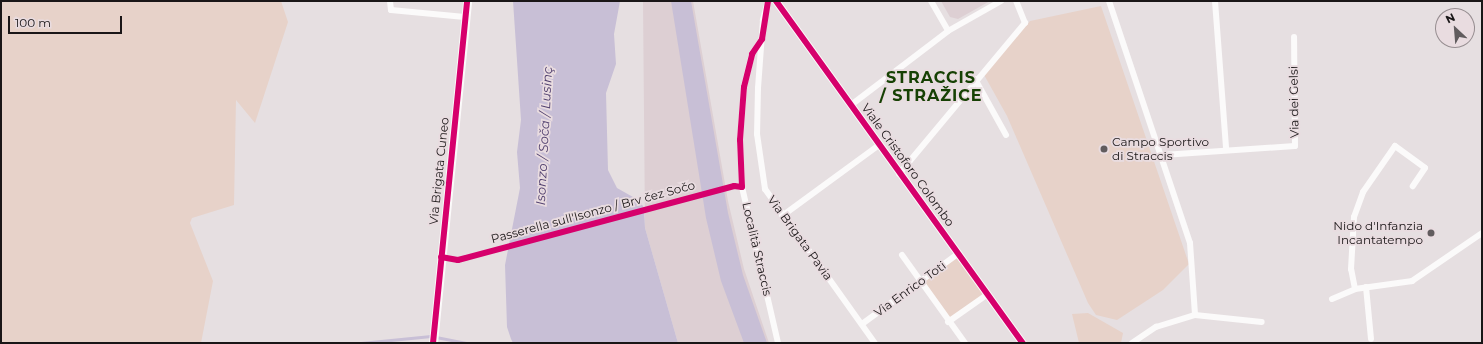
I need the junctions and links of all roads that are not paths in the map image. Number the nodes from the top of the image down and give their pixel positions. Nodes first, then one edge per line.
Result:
1 (390, 1) edge
2 (467, 1) edge
3 (768, 1) edge
4 (776, 1) edge
5 (931, 1) edge
6 (1001, 1) edge
7 (1016, 1) edge
8 (1109, 1) edge
9 (1215, 1) edge
10 (465, 17) junction
11 (948, 31) junction
12 (1294, 37) dead end
13 (762, 39) junction
14 (975, 79) junction
15 (851, 105) junction
16 (1006, 135) dead end
17 (879, 145) junction
18 (1226, 149) junction
19 (1163, 155) junction
20 (899, 174) junction
21 (1413, 186) dead end
22 (782, 216) junction
23 (1482, 233) edge
24 (959, 253) junction
25 (902, 254) dead end
26 (920, 281) junction
27 (1366, 288) junction
28 (1355, 289) junction
29 (988, 294) junction
30 (1332, 299) dead end
31 (1195, 315) junction
32 (948, 322) junction
33 (1262, 322) dead end
34 (862, 324) junction
35 (1371, 339) dead end
36 (433, 342) edge
37 (778, 343) edge
38 (876, 343) edge
39 (965, 343) edge
40 (1023, 343) edge
41 (1132, 343) edge

1 - 10 street
2 - 10 main road, Via Brigata Cuneo
3 - 13 street, Via Brigata Pavia
4 - 15 street, Viale Cristoforo Colombo
5 - 11 street
6 - 11 street
7 - 14 street
8 - 19 street
9 - 18 street
10 - 36 main road, Via Brigata Cuneo
11 - 15 street
12 - 18 street, Via dei Gelsi
13 - 22 street, Via Brigata Pavia
13 - 37 street, Località Straccis
14 - 16 street
14 - 20 street
15 - 17 street, Viale Cristoforo Colombo
17 - 20 street, Viale Cristoforo Colombo
17 - 22 street
18 - 19 street, Via dei Gelsi
19 - 31 street
20 - 24 street, Viale Cristoforo Colombo
21 - 28 street
22 - 34 street, Via Brigata Pavia
23 - 27 street
24 - 26 street, Via Enrico Toti
24 - 29 street, Viale Cristoforo Colombo
25 - 26 street
26 - 32 street
26 - 34 street, Via Enrico Toti
27 - 28 street
27 - 35 street
28 - 30 street
29 - 32 street
29 - 40 street, Viale Cristoforo Colombo
31 - 33 street
31 - 41 street
32 - 39 street
34 - 38 street, Via Brigata Pavia

